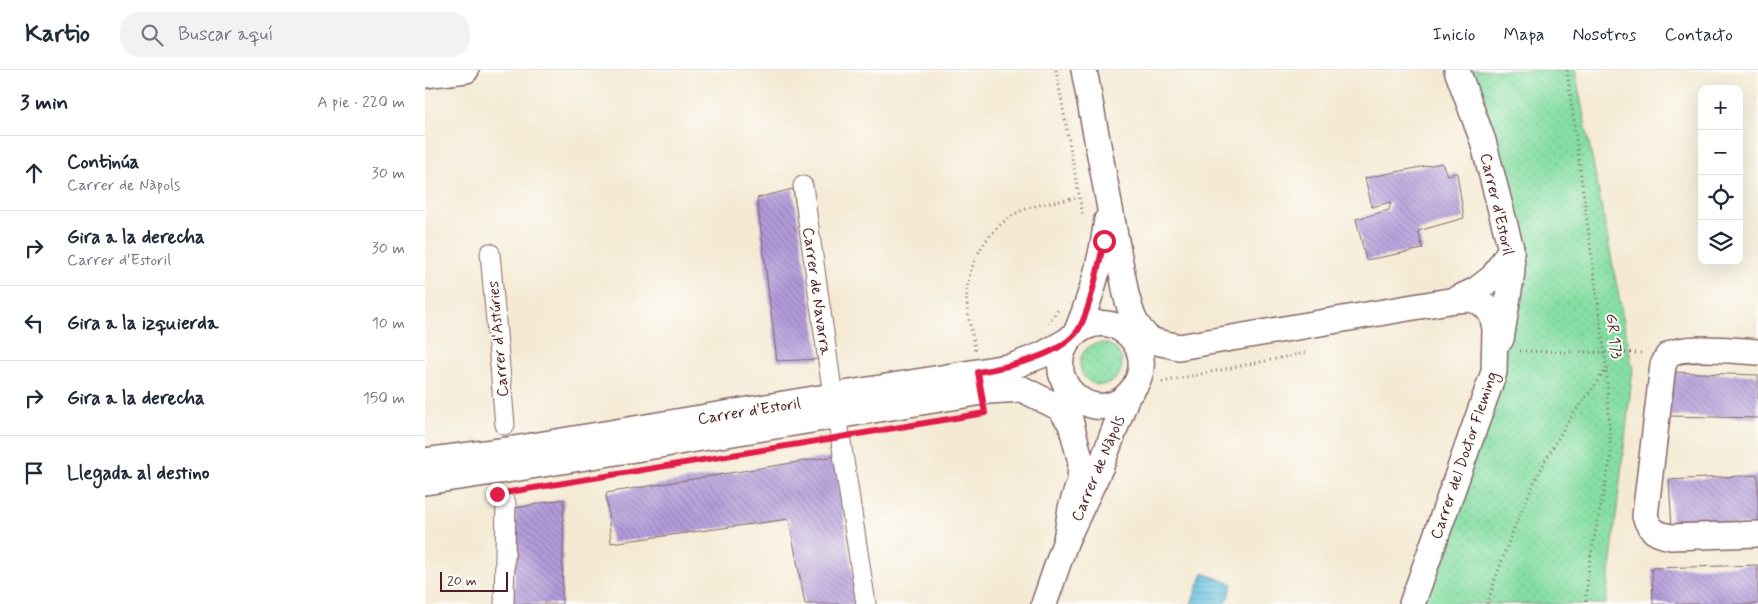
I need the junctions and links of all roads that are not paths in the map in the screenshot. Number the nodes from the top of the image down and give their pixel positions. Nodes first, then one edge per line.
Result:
1 (466, 70) edge
2 (1084, 70) edge
3 (1457, 70) edge
4 (425, 75) edge
5 (803, 186) dead end
6 (1109, 200) junction
7 (1511, 249) junction
8 (490, 253) dead end
9 (1455, 300) junction
10 (1119, 328) junction
11 (1072, 336) junction
12 (1149, 340) junction
13 (1758, 352) edge
14 (1496, 361) junction
15 (1127, 396) junction
16 (1069, 403) junction
17 (835, 406) junction
18 (505, 425) dead end
19 (425, 461) edge
20 (425, 482) edge
21 (507, 503) dead end
22 (1758, 534) edge
23 (1066, 540) junction
24 (505, 604) edge
25 (865, 604) edge
26 (1044, 604) edge
27 (1411, 604) edge

1 - 4 street
2 - 6 street
3 - 7 street, Carrer d'Estoril
5 - 17 street, Carrer de Navarra
6 - 11 street
6 - 12 street
7 - 9 street, Carrer del Doctor Fleming
7 - 14 street, Carrer d'Estoril
8 - 18 street, Carrer d'Astúries
9 - 12 street, Carrer del Doctor Fleming
9 - 14 street, Carrer del Doctor Fleming
10 - 11 street
10 - 12 street, Carrer del Doctor Fleming
10 - 15 street
11 - 16 street
11 - 17 street, Carrer d'Estoril
13 - 22 street
14 - 27 street, Carrer del Doctor Fleming
15 - 16 street
15 - 23 street, Carrer de Nàpols
16 - 17 street, Carrer d'Estoril
16 - 23 street, Carrer de Nàpols
17 - 19 street, Carrer d'Estoril
17 - 20 street, Carrer d'Estoril
17 - 25 street, Carrer de Navarra
21 - 24 street
23 - 26 street, Carrer de Nàpols

